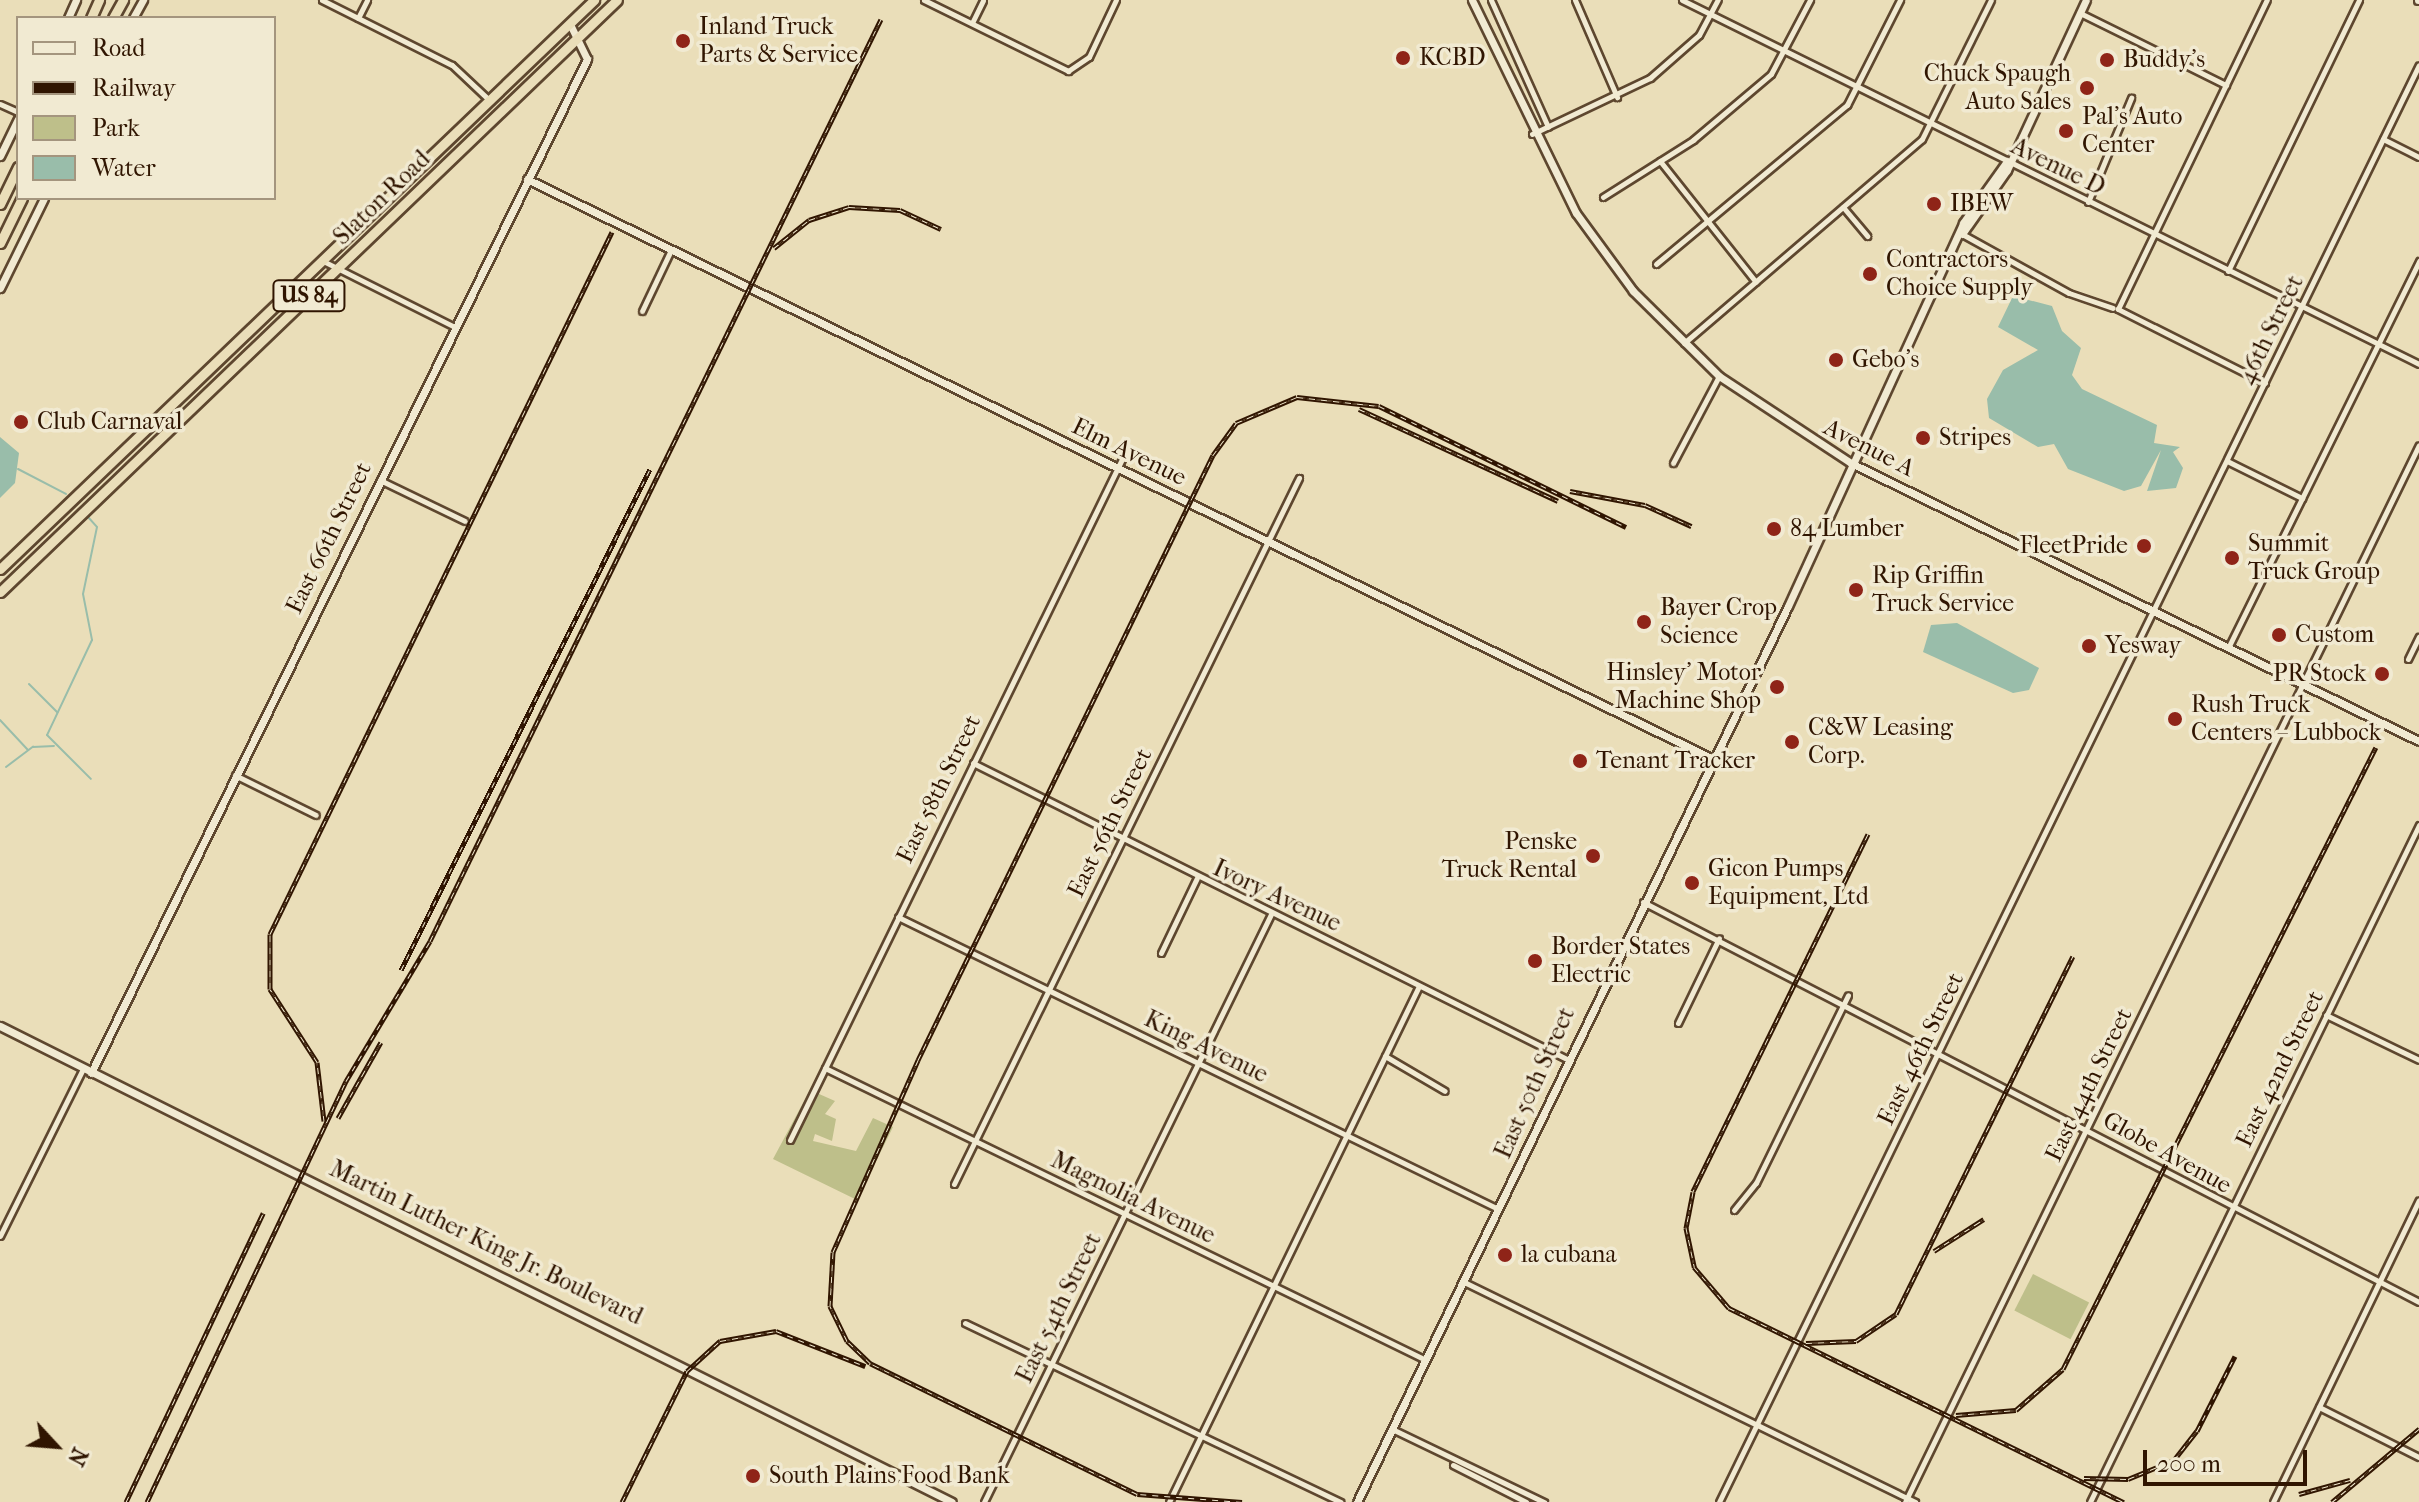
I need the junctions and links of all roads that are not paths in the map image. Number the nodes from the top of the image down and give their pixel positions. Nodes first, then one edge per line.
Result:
1 (322, 0) edge
2 (367, 0) edge
3 (594, 0) edge
4 (617, 0) edge
5 (924, 0) edge
6 (983, 0) edge
7 (1116, 0) edge
8 (1472, 0) edge
9 (1491, 0) edge
10 (1575, 0) edge
11 (1682, 0) edge
12 (1718, 0) edge
13 (1810, 0) edge
14 (1900, 0) edge
15 (1991, 0) edge
16 (2086, 0) edge
17 (2267, 0) edge
18 (2359, 0) edge
19 (2080, 13) junction
20 (1710, 17) junction
21 (358, 18) junction
22 (972, 23) junction
23 (570, 24) junction
24 (580, 36) junction
25 (1784, 53) junction
26 (2419, 65) edge
27 (2226, 85) junction
28 (1857, 89) junction
29 (1617, 97) junction
30 (487, 98) junction
31 (2131, 98) dead end
32 (16, 123) edge
33 (1930, 124) junction
34 (1548, 127) junction
35 (1532, 134) junction
36 (445, 138) junction
37 (2383, 139) junction
38 (458, 153) junction
39 (0, 156) edge
40 (2419, 157) edge
41 (1660, 161) junction
42 (2007, 161) junction
43 (16, 171) edge
44 (527, 179) junction
45 (1603, 197) dead end
46 (21, 200) edge
47 (43, 200) edge
48 (2088, 202) junction
49 (0, 204) edge
50 (1843, 207) junction
51 (1707, 225) junction
52 (2154, 233) junction
53 (1962, 234) junction
54 (1867, 236) dead end
55 (0, 243) edge
56 (671, 250) junction
57 (319, 259) junction
58 (2419, 261) edge
59 (1656, 264) dead end
60 (337, 269) junction
61 (2228, 271) junction
62 (1756, 282) junction
63 (0, 288) edge
64 (2303, 306) junction
65 (2115, 308) junction
66 (642, 311) dead end
67 (455, 327) junction
68 (2378, 343) junction
69 (1683, 344) junction
70 (2419, 364) edge
71 (1719, 376) junction
72 (2265, 383) junction
73 (2419, 445) edge
74 (1124, 455) dead end
75 (2227, 461) junction
76 (1673, 463) dead end
77 (1851, 463) junction
78 (1116, 468) junction
79 (1299, 478) dead end
80 (380, 480) junction
81 (2302, 498) junction
82 (465, 521) dead end
83 (1267, 542) junction
84 (0, 569) edge
85 (0, 592) edge
86 (2153, 611) junction
87 (2419, 636) edge
88 (2228, 648) junction
89 (2408, 659) dead end
90 (2303, 684) junction
91 (2419, 741) edge
92 (1713, 759) junction
93 (973, 763) junction
94 (235, 775) junction
95 (316, 815) dead end
96 (2419, 825) edge
97 (1123, 839) junction
98 (1197, 878) junction
99 (1643, 902) junction
100 (1271, 914) junction
101 (898, 917) junction
102 (1719, 938) junction
103 (1161, 953) dead end
104 (1419, 986) junction
105 (1049, 990) junction
106 (1848, 995) dead end
107 (1841, 1009) junction
108 (2326, 1015) junction
109 (1678, 1023) dead end
110 (0, 1026) edge
111 (1938, 1055) junction
112 (1385, 1056) junction
113 (1567, 1059) junction
114 (2419, 1060) edge
115 (1198, 1063) junction
116 (825, 1068) junction
117 (87, 1071) junction
118 (1445, 1091) dead end
119 (2087, 1129) junction
120 (1346, 1136) junction
121 (790, 1140) dead end
122 (975, 1140) junction
123 (954, 1184) dead end
124 (2419, 1200) edge
125 (1499, 1210) junction
126 (1734, 1210) dead end
127 (2232, 1210) junction
128 (1125, 1213) junction
129 (0, 1236) edge
130 (1464, 1282) junction
131 (2379, 1282) junction
132 (1273, 1285) junction
133 (2419, 1302) edge
134 (965, 1323) dead end
135 (1426, 1360) junction
136 (1053, 1362) junction
137 (2319, 1407) junction
138 (1757, 1425) junction
139 (1392, 1429) junction
140 (1202, 1435) junction
141 (2419, 1457) edge
142 (1453, 1465) dead end
143 (1906, 1500) edge
144 (952, 1502) edge
145 (984, 1502) edge
146 (1169, 1502) edge
147 (1341, 1502) edge
148 (1357, 1502) edge
149 (1526, 1502) edge
150 (1544, 1502) edge
151 (1719, 1502) edge
152 (1915, 1502) edge
153 (2090, 1502) edge
154 (2273, 1502) edge

1 - 21 street
2 - 21 street
3 - 23 highway, Slaton Road / US 84
4 - 24 highway, Slaton Road / US 84
5 - 22 street
6 - 22 street
7 - 22 street
8 - 35 main road, Avenue A
9 - 34 street
10 - 29 street
11 - 20 street, Avenue D
12 - 20 street
13 - 25 street
14 - 28 street
15 - 33 street
16 - 19 main road, East 50th Street
17 - 27 street
18 - 61 street
19 - 27 street
19 - 42 main road, East 50th Street
20 - 25 street, Avenue D
20 - 29 street
21 - 30 street
23 - 24 main road
23 - 30 highway, Slaton Road / US 84
24 - 38 highway, Slaton Road / US 84
24 - 44 main road, East 66th Street
25 - 28 street, Avenue D
25 - 41 street
26 - 37 street, 46th Street
27 - 52 street
28 - 33 street, Avenue D
28 - 51 street
29 - 34 street
30 - 36 highway, Slaton Road / US 84
31 - 48 street
32 - 39 main road
33 - 42 street, Avenue D
33 - 50 street
34 - 35 street
35 - 69 main road, Avenue A
36 - 38 highway
36 - 57 highway, Slaton Road / US 84
37 - 40 street
37 - 64 street, 46th Street
38 - 60 highway, Slaton Road / US 84
41 - 45 street
41 - 51 street
42 - 48 street, Avenue D
42 - 53 main road, East 50th Street
43 - 49 highway
44 - 56 main road, Elm Avenue
44 - 67 main road, East 66th Street
46 - 55 highway
47 - 63 main road
48 - 52 street, Avenue D
50 - 54 street
50 - 62 street
51 - 59 street
51 - 62 street
52 - 61 street, Avenue D
52 - 65 street
53 - 65 street
53 - 77 main road, East 50th Street
56 - 66 street
56 - 78 main road, Elm Avenue
57 - 60 street
57 - 84 highway, Slaton Road / US 84
58 - 68 street
60 - 67 street
60 - 85 highway, Slaton Road / US 84
61 - 64 street, Avenue D
62 - 69 street
64 - 68 street, Avenue D
64 - 72 street, 46th Street
65 - 72 street
67 - 80 main road, East 66th Street
68 - 70 street, Avenue D
68 - 81 street
69 - 71 main road, Avenue A
71 - 76 street
71 - 77 main road, Avenue A
72 - 75 street, 46th Street
73 - 90 street, East 44th Street
74 - 78 street, East 58th Street
75 - 81 street
75 - 86 street, 46th Street
77 - 86 main road, Avenue A
77 - 92 main road, East 50th Street
78 - 83 main road, Elm Avenue
78 - 93 street, East 58th Street
79 - 83 street, East 56th Street
80 - 82 street
80 - 94 main road, East 66th Street
81 - 88 street
83 - 92 main road, Elm Avenue
83 - 97 street, East 56th Street
86 - 88 main road, Avenue A
86 - 111 street, East 46th Street
87 - 89 street
88 - 90 main road, Avenue A
90 - 91 main road, Avenue A
90 - 119 street, East 44th Street
92 - 99 main road, East 50th Street
93 - 97 street, Ivory Avenue
93 - 101 street, East 58th Street
94 - 95 street
94 - 117 main road, East 66th Street
96 - 108 street, East 42nd Street
97 - 98 street, Ivory Avenue
97 - 105 street, East 56th Street
98 - 100 street, Ivory Avenue
98 - 103 street
99 - 102 street, Globe Avenue
99 - 113 main road, East 50th Street
100 - 104 street, Ivory Avenue
100 - 115 street, East 54th Street
101 - 105 street, King Avenue
101 - 116 street, East 58th Street
102 - 107 street, Globe Avenue
102 - 109 street
104 - 112 street
104 - 113 street, Ivory Avenue
105 - 115 street, King Avenue
105 - 122 street, East 56th Street
106 - 107 street
107 - 111 street, Globe Avenue
107 - 126 street
108 - 114 street
108 - 127 street, East 42nd Street
110 - 117 main road, Martin Luther King Jr. Boulevard
111 - 119 street, Globe Avenue
111 - 138 street, East 46th Street
112 - 118 street
112 - 120 street
113 - 125 main road, East 50th Street
115 - 120 street, King Avenue
115 - 128 street, East 54th Street
116 - 121 street, East 58th Street
116 - 122 street, Magnolia Avenue
117 - 129 street, East 66th Street
117 - 144 main road, Martin Luther King Jr. Boulevard
119 - 127 street, Globe Avenue
119 - 143 street, East 44th Street
120 - 125 street, King Avenue
120 - 132 street
122 - 123 street, East 56th Street
122 - 128 street, Magnolia Avenue
124 - 131 street
125 - 130 main road, East 50th Street
127 - 131 street, Globe Avenue
127 - 153 street, East 42nd Street
128 - 132 street, Magnolia Avenue
128 - 136 street, East 54th Street
130 - 135 main road, East 50th Street
130 - 138 street
131 - 133 street, Globe Avenue
131 - 137 street
132 - 135 street, Magnolia Avenue
132 - 140 street
134 - 136 street
135 - 139 main road, East 50th Street
136 - 140 street
136 - 145 street, East 54th Street
137 - 141 street
137 - 154 street
138 - 143 street
138 - 151 street, East 46th Street
139 - 148 main road, East 50th Street
139 - 150 street
140 - 146 street
140 - 147 street
142 - 149 street
143 - 152 street

